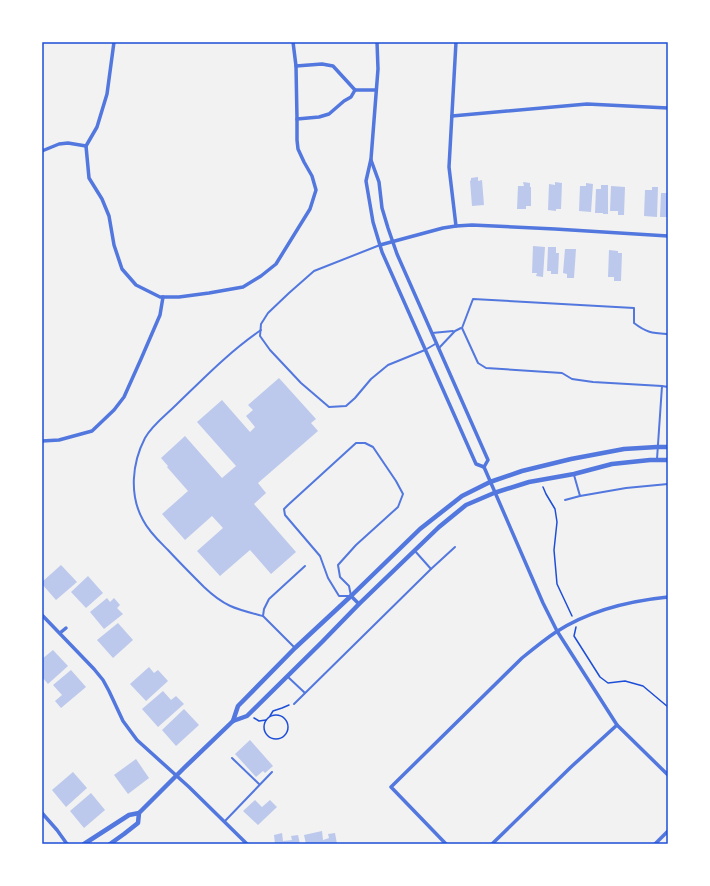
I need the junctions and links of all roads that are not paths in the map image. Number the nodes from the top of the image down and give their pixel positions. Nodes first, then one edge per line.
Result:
1 (114, 42) edge
2 (293, 42) edge
3 (377, 42) edge
4 (456, 42) edge
5 (296, 66) junction
6 (355, 90) junction
7 (376, 90) junction
8 (668, 108) edge
9 (452, 116) junction
10 (297, 119) junction
11 (86, 146) junction
12 (42, 151) edge
13 (370, 159) junction
14 (456, 226) junction
15 (668, 236) edge
16 (393, 242) junction
17 (380, 245) junction
18 (163, 297) junction
19 (462, 328) junction
20 (260, 330) junction
21 (455, 331) junction
22 (432, 333) junction
23 (668, 334) edge
24 (436, 343) junction
25 (439, 348) junction
26 (425, 350) junction
27 (662, 386) junction
28 (668, 387) edge
29 (42, 441) edge
30 (657, 447) junction
31 (668, 447) edge
32 (657, 460) junction
33 (668, 460) edge
34 (484, 467) junction
35 (574, 474) junction
36 (490, 482) junction
37 (668, 484) edge
38 (494, 493) junction
39 (580, 496) junction
40 (565, 500) dead end
41 (455, 547) dead end
42 (415, 551) junction
43 (306, 566) dead end
44 (431, 570) junction
45 (351, 596) junction
46 (668, 597) edge
47 (359, 604) junction
48 (42, 615) edge
49 (263, 616) junction
50 (66, 628) dead end
51 (557, 631) junction
52 (60, 634) junction
53 (295, 648) junction
54 (288, 676) junction
55 (305, 693) junction
56 (294, 704) road end
57 (233, 721) junction
58 (617, 725) junction
59 (232, 758) dead end
60 (272, 772) dead end
61 (668, 775) edge
62 (176, 776) junction
63 (259, 784) junction
64 (42, 813) edge
65 (139, 813) junction
66 (224, 821) junction
67 (668, 831) edge
68 (67, 844) edge
69 (84, 844) edge
70 (110, 844) edge
71 (247, 844) edge
72 (446, 844) edge
73 (492, 844) edge
74 (655, 844) edge

1 - 11 street
2 - 5 street
3 - 7 street
4 - 9 street
5 - 6 street
5 - 10 street
6 - 7 street
6 - 10 street
7 - 13 street
8 - 9 street
9 - 14 street
10 - 18 street
11 - 12 street
11 - 18 street
13 - 16 street
13 - 17 street
14 - 15 street
14 - 16 street
16 - 17 street
16 - 22 street
17 - 20 lane
17 - 26 street
18 - 29 street
19 - 21 lane
19 - 23 lane
19 - 27 lane
20 - 26 lane
20 - 49 lane
21 - 22 lane
21 - 25 lane
22 - 24 street
24 - 25 street
24 - 26 lane
25 - 34 street
26 - 34 street
27 - 28 lane
27 - 30 lane
30 - 31 street
30 - 32 lane
30 - 36 street
32 - 33 street
32 - 35 street
34 - 36 street
35 - 38 street
35 - 39 lane
36 - 38 street
36 - 45 street
37 - 39 lane
38 - 42 street
38 - 51 street
39 - 40 lane
41 - 44 lane
42 - 44 lane
42 - 47 street
43 - 49 lane
44 - 55 lane
45 - 45 lane
45 - 47 street
45 - 53 street
46 - 51 street
47 - 54 street
48 - 52 street
49 - 53 lane
50 - 52 street
51 - 58 street
51 - 72 street
52 - 62 street
53 - 57 street
54 - 55 lane
54 - 57 street
55 - 56 lane
57 - 62 street
58 - 61 street
58 - 73 street
59 - 63 lane
60 - 63 lane
62 - 65 street
62 - 66 street
63 - 66 lane
64 - 68 street
65 - 69 street
65 - 70 street
66 - 71 street
67 - 74 street

